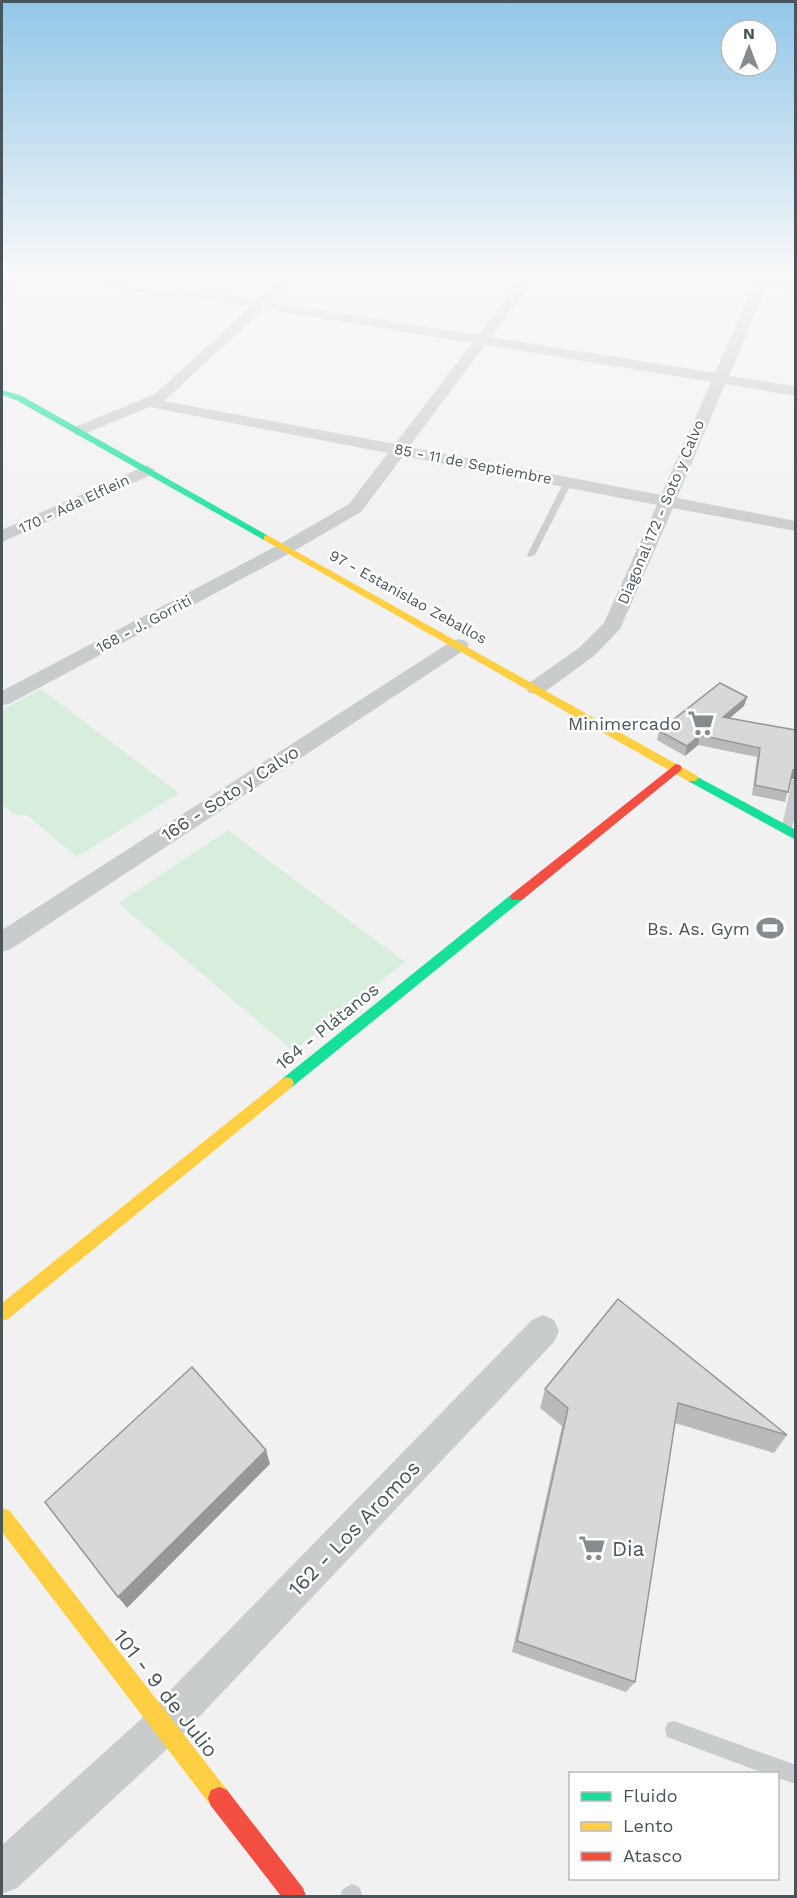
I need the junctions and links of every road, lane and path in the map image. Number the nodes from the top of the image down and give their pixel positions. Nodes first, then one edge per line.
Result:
1 (195, 364) edge
2 (466, 364) edge
3 (629, 364) edge
4 (725, 364) edge
5 (718, 378) junction
6 (795, 391) edge
7 (2, 392) edge
8 (151, 403) junction
9 (78, 431) junction
10 (400, 450) junction
11 (147, 470) junction
12 (568, 482) junction
13 (667, 501) junction
14 (795, 526) edge
15 (2, 537) edge
16 (286, 548) junction
17 (531, 555) dead end
18 (459, 645) junction
19 (536, 688) junction
20 (2, 699) edge
21 (676, 768) junction
22 (795, 783) edge
23 (791, 834) edge
24 (2, 942) edge
25 (2, 1313) edge
26 (543, 1331) dead end
27 (2, 1517) edge
28 (165, 1725) junction
29 (674, 1730) dead end
30 (795, 1775) edge
31 (2, 1873) edge
32 (295, 1896) edge

1 - 8 street
2 - 10 street, 168 - J. Gorriti
3 - 5 street
4 - 5 street, Diagonal 172 - Soto y Calvo
5 - 6 street
5 - 13 street, Diagonal 172 - Soto y Calvo
7 - 9 street, 97 - Estanislao Zeballos
8 - 9 street
8 - 10 street, 85 - 11 de Septiembre
9 - 11 street, 97 - Estanislao Zeballos
10 - 12 street, 85 - 11 de Septiembre
10 - 16 street, 168 - J. Gorriti
11 - 15 street, 170 - Ada Elflein
11 - 16 street, 97 - Estanislao Zeballos
12 - 13 street, 85 - 11 de Septiembre
12 - 17 lane
13 - 14 street, 85 - 11 de Septiembre
13 - 19 street, Diagonal 172 - Soto y Calvo
16 - 18 street, 97 - Estanislao Zeballos
16 - 20 street, 168 - J. Gorriti
18 - 19 street, 97 - Estanislao Zeballos
18 - 24 street, 166 - Soto y Calvo
19 - 21 street, 97 - Estanislao Zeballos
21 - 23 street, 97 - Estanislao Zeballos
21 - 25 street, 164 - Plátanos
22 - 23 lane
26 - 28 street, 162 - Los Aromos
27 - 28 street, 101 - 9 de Julio
28 - 31 street, 162 - Los Aromos
28 - 32 street, 101 - 9 de Julio
29 - 30 lane

